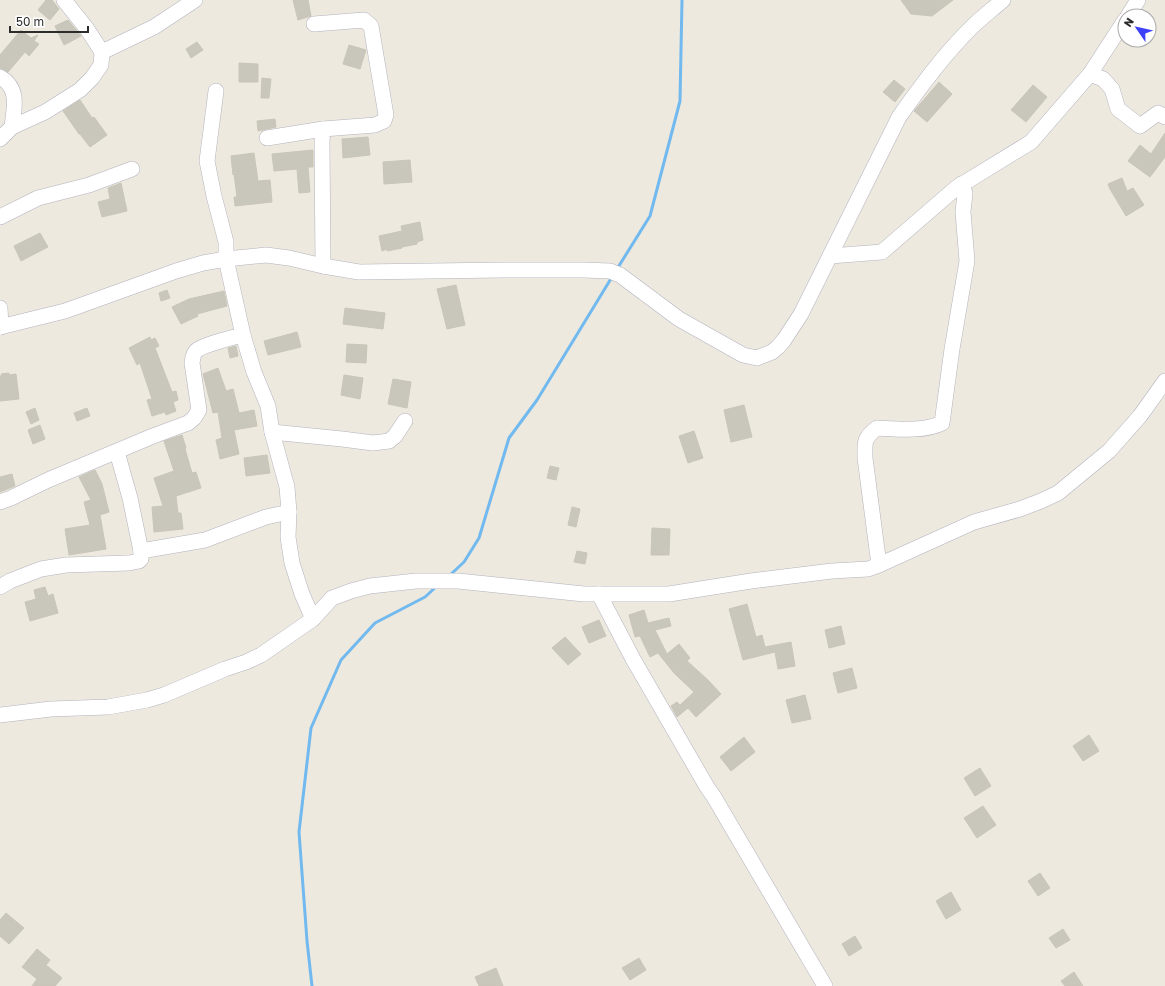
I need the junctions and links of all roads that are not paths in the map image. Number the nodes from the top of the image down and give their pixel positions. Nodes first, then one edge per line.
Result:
1 (64, 0) edge
2 (195, 0) edge
3 (1003, 0) edge
4 (314, 24) dead end
5 (1117, 32) edge
6 (102, 52) junction
7 (1090, 74) junction
8 (0, 77) edge
9 (216, 90) dead end
10 (1165, 117) edge
11 (12, 127) junction
12 (323, 129) junction
13 (267, 138) dead end
14 (0, 139) edge
15 (132, 170) dead end
16 (962, 184) junction
17 (0, 217) edge
18 (830, 256) junction
19 (226, 258) junction
20 (323, 266) junction
21 (0, 308) edge
22 (0, 327) edge
23 (243, 335) junction
24 (1165, 381) edge
25 (405, 421) dead end
26 (272, 432) junction
27 (116, 452) junction
28 (0, 502) edge
29 (289, 512) junction
30 (141, 551) junction
31 (879, 565) junction
32 (0, 587) edge
33 (599, 594) junction
34 (313, 619) junction
35 (0, 715) edge
36 (825, 986) edge

1 - 6 street
2 - 6 street
3 - 18 street
4 - 12 street
5 - 7 street
6 - 11 street
7 - 10 street
7 - 16 street
8 - 11 street
9 - 19 street
11 - 14 street
12 - 13 street
12 - 20 street
15 - 17 street
16 - 18 street
16 - 31 street
18 - 20 street
19 - 20 street
19 - 22 street
19 - 23 street
21 - 22 street
23 - 26 street
23 - 27 street
24 - 31 street
25 - 26 street
26 - 29 street
27 - 28 street
27 - 30 street
29 - 30 street
29 - 34 street
30 - 32 street
31 - 33 street
33 - 34 street
33 - 36 street
34 - 35 street

